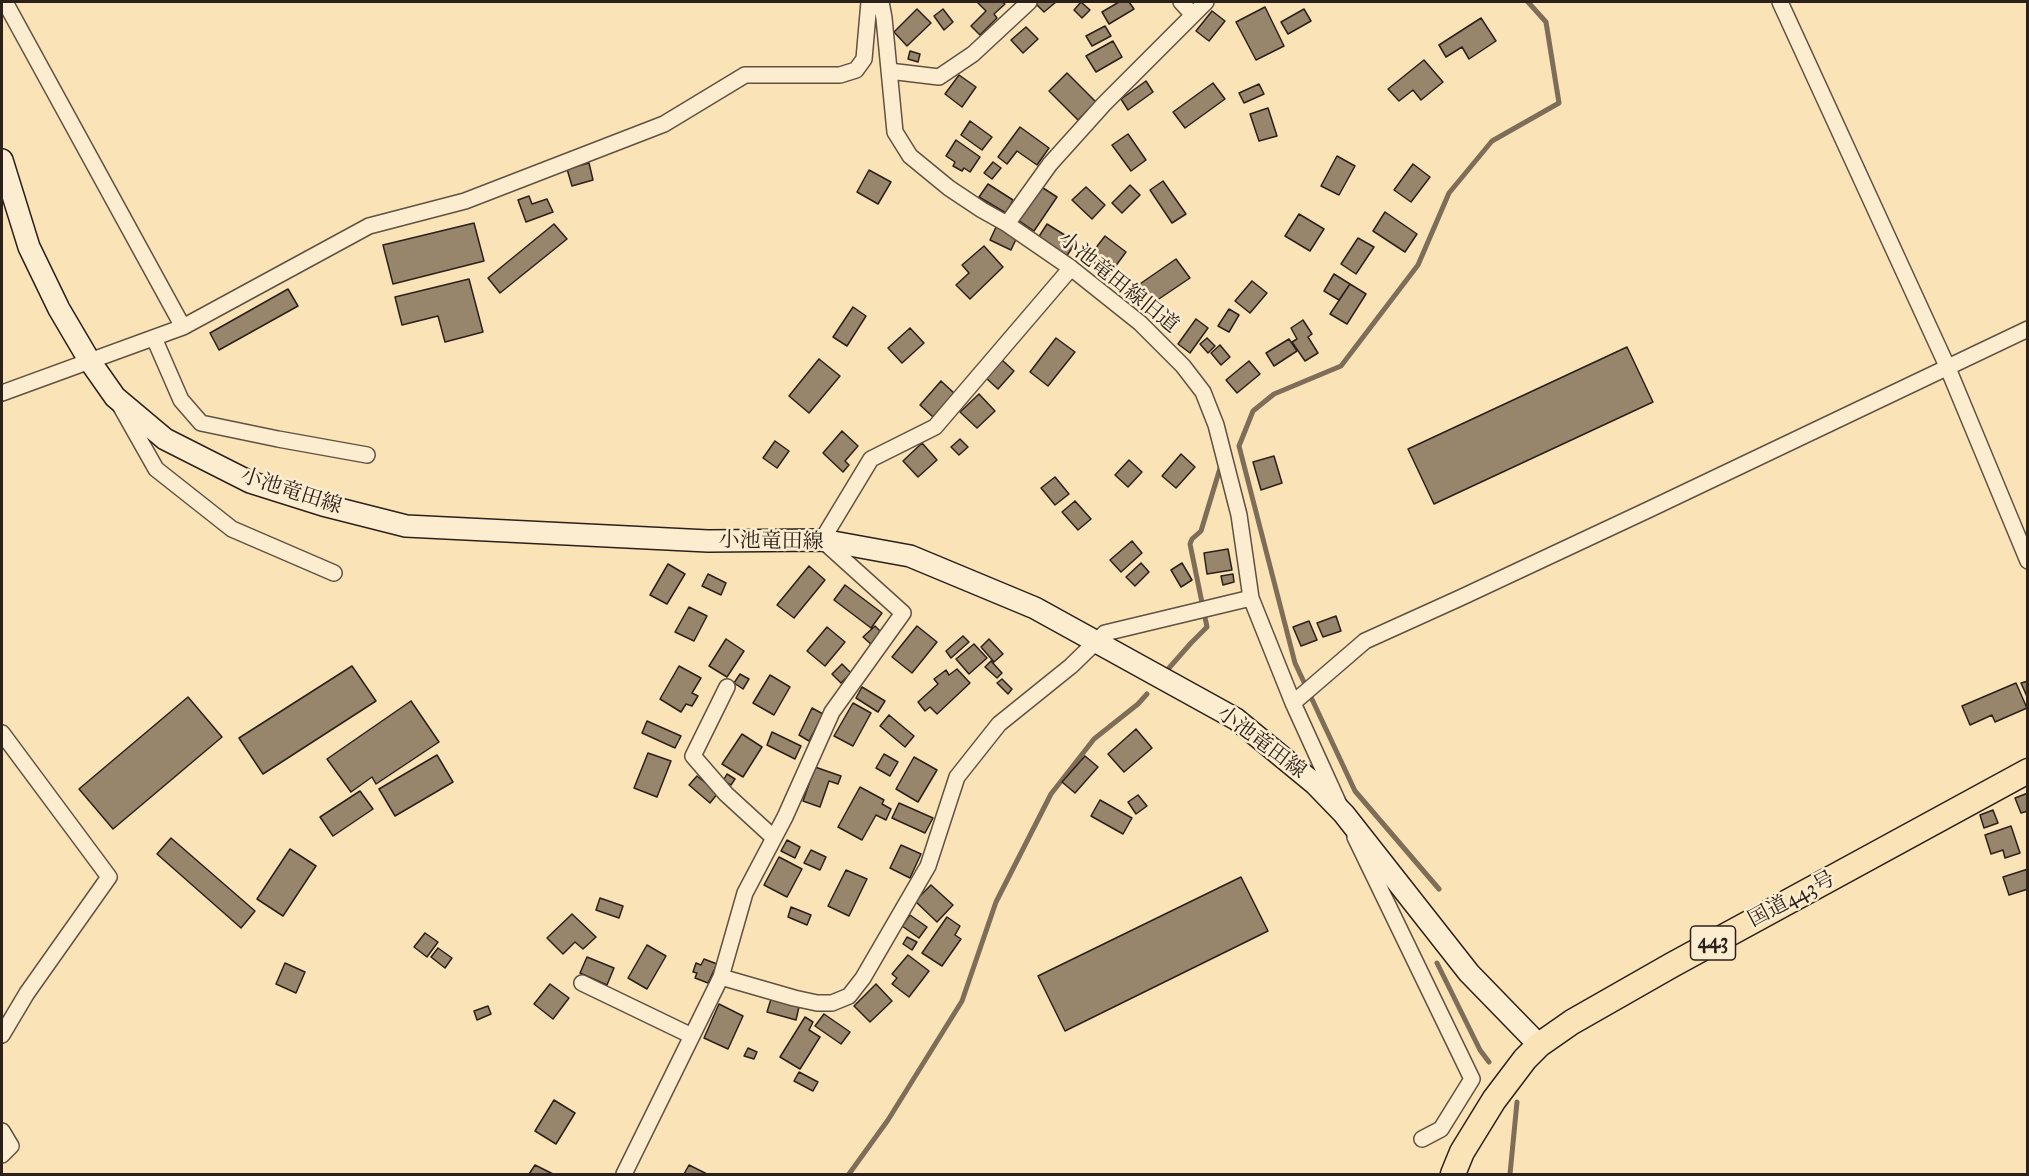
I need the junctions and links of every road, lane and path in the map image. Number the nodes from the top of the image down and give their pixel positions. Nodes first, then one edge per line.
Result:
1 (5, 2) edge
2 (869, 2) edge
3 (881, 2) edge
4 (1029, 2) edge
5 (1181, 2) edge
6 (1206, 2) edge
7 (1780, 2) edge
8 (1193, 15) junction
9 (889, 71) junction
10 (2, 160) edge
11 (1007, 224) junction
12 (1071, 268) junction
13 (183, 327) junction
14 (2028, 329) edge
15 (154, 338) junction
16 (89, 360) junction
17 (1947, 366) junction
18 (2, 393) edge
19 (115, 397) junction
20 (367, 455) dead end
21 (822, 540) junction
22 (2028, 561) edge
23 (334, 573) dead end
24 (1251, 598) junction
25 (1096, 641) junction
26 (727, 687) dead end
27 (1304, 694) junction
28 (2, 733) edge
29 (2028, 771) edge
30 (1344, 814) junction
31 (774, 838) junction
32 (721, 977) junction
33 (582, 983) dead end
34 (2, 1035) edge
35 (692, 1036) junction
36 (1539, 1045) junction
37 (2, 1131) edge
38 (1422, 1139) dead end
39 (2, 1155) edge
40 (624, 1174) edge
41 (1452, 1174) edge

1 - 13 street
2 - 13 street
3 - 9 street, 小池竜田線旧道
4 - 9 street
5 - 8 street
6 - 8 street
7 - 17 street
8 - 11 street
9 - 11 street, 小池竜田線旧道
10 - 16 main road, 小池竜田線
11 - 12 street, 小池竜田線旧道
12 - 21 street
12 - 24 street, 小池竜田線旧道
13 - 15 street
14 - 17 street
15 - 16 street
15 - 20 street
16 - 18 street
16 - 19 main road, 小池竜田線
17 - 22 street
17 - 27 street
19 - 21 main road, 小池竜田線
19 - 23 street
21 - 25 main road, 小池竜田線
21 - 31 street
24 - 25 street
24 - 27 street, 小池竜田線旧道
25 - 30 main road, 小池竜田線
25 - 32 street
26 - 31 street
27 - 30 street, 小池竜田線旧道
28 - 34 street
29 - 36 highway, 国道443号 / 443
30 - 36 main road, 小池竜田線
30 - 38 street, 小池竜田線旧道
31 - 32 street
32 - 35 street
33 - 35 street
35 - 40 street
36 - 41 highway, 国道443号 / 443
37 - 39 street

